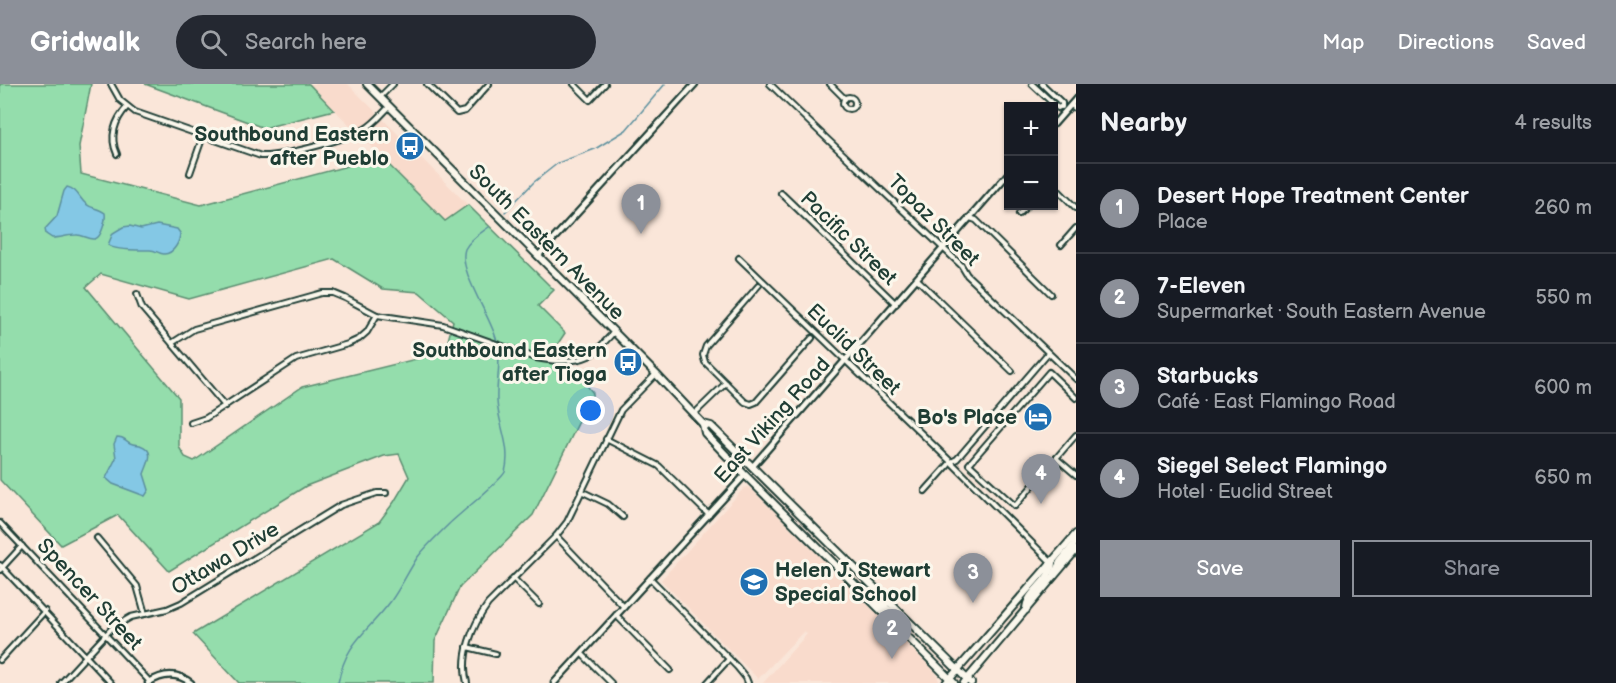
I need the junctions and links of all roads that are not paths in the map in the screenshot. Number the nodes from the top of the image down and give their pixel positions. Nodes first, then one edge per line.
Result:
1 (111, 84) edge
2 (367, 84) edge
3 (393, 84) edge
4 (427, 84) edge
5 (489, 84) edge
6 (574, 84) edge
7 (605, 84) edge
8 (695, 84) edge
9 (770, 84) edge
10 (830, 84) edge
11 (1032, 84) edge
12 (1042, 84) edge
13 (380, 97) junction
14 (845, 99) dead end
15 (1076, 99) edge
16 (127, 107) junction
17 (390, 107) junction
18 (1074, 107) edge
19 (1064, 108) junction
20 (1058, 117) edge
21 (203, 136) junction
22 (117, 154) dead end
23 (190, 173) dead end
24 (1004, 179) edge
25 (1058, 191) edge
26 (781, 194) dead end
27 (1076, 208) edge
28 (1023, 210) edge
29 (1019, 214) dead end
30 (970, 218) junction
31 (1076, 228) edge
32 (1061, 245) dead end
33 (944, 249) junction
34 (538, 256) junction
35 (738, 258) dead end
36 (918, 279) junction
37 (759, 285) dead end
38 (137, 294) dead end
39 (1051, 294) dead end
40 (896, 304) junction
41 (377, 315) junction
42 (614, 332) junction
43 (812, 338) dead end
44 (172, 343) junction
45 (1048, 353) junction
46 (845, 362) junction
47 (1012, 371) dead end
48 (656, 374) junction
49 (1076, 380) edge
50 (726, 382) junction
51 (1076, 398) edge
52 (225, 406) junction
53 (694, 414) junction
54 (191, 423) dead end
55 (703, 424) junction
56 (1076, 435) edge
57 (606, 439) junction
58 (1056, 458) junction
59 (951, 462) junction
60 (752, 467) junction
61 (745, 475) junction
62 (1076, 475) edge
63 (581, 491) junction
64 (925, 491) dead end
65 (387, 493) dead end
66 (709, 515) junction
67 (623, 517) dead end
68 (0, 523) edge
69 (1076, 534) edge
70 (556, 536) junction
71 (97, 538) dead end
72 (1076, 542) edge
73 (22, 546) junction
74 (1076, 550) edge
75 (1051, 562) junction
76 (1, 567) edge
77 (1055, 576) junction
78 (513, 578) junction
79 (650, 578) junction
80 (858, 588) junction
81 (868, 598) junction
82 (539, 604) dead end
83 (891, 604) junction
84 (624, 607) junction
85 (45, 611) junction
86 (1026, 611) junction
87 (899, 612) junction
88 (145, 614) junction
89 (616, 615) junction
90 (106, 635) junction
91 (467, 647) junction
92 (496, 654) dead end
93 (582, 654) junction
94 (86, 656) junction
95 (729, 659) junction
96 (0, 660) edge
97 (670, 670) dead end
98 (958, 670) junction
99 (149, 682) edge
100 (950, 682) edge
101 (967, 682) edge
102 (61, 683) edge
103 (111, 683) edge
104 (191, 683) edge
105 (467, 683) edge
106 (554, 683) edge
107 (611, 683) edge
108 (707, 683) edge
109 (748, 683) edge

1 - 16 street
2 - 13 main road, South Eastern Avenue
3 - 13 street
4 - 5 street
6 - 7 street
8 - 34 street
9 - 33 street, Topaz Street
10 - 14 street
11 - 19 street
12 - 19 street
13 - 17 main road, South Eastern Avenue
15 - 18 street
16 - 21 street
16 - 22 street
17 - 21 street
17 - 34 main road, South Eastern Avenue
18 - 19 street
19 - 20 street
21 - 23 street
24 - 30 street, East Viking Road
25 - 27 street
26 - 40 street, Pacific Street
28 - 29 street
30 - 33 street, East Viking Road
30 - 39 street
31 - 32 street
33 - 36 street, East Viking Road
33 - 45 street, Topaz Street
34 - 42 main road, South Eastern Avenue
35 - 46 street, Euclid Street
36 - 40 street, East Viking Road
36 - 47 street
37 - 50 street
38 - 44 street
40 - 46 street, East Viking Road
41 - 42 street
41 - 44 street
41 - 52 street
42 - 48 main road, South Eastern Avenue
43 - 50 street
44 - 52 street
45 - 49 street, Topaz Street
45 - 59 street
46 - 59 street, Euclid Street
46 - 60 street, East Viking Road
48 - 53 main road, South Eastern Avenue
48 - 57 street
50 - 53 street
51 - 58 street
52 - 54 street
53 - 55 main road, South Eastern Avenue
55 - 60 main road, South Eastern Avenue
55 - 61 main road, South Eastern Avenue
56 - 58 street
57 - 63 street
57 - 66 street
58 - 62 street
59 - 64 street
59 - 75 street, Euclid Street
60 - 61 street, East Viking Road
60 - 83 main road, South Eastern Avenue
61 - 66 street, East Viking Road
61 - 80 main road, South Eastern Avenue
63 - 67 street
63 - 70 street
65 - 88 street, Ottawa Drive
66 - 79 street, East Viking Road
68 - 73 street, Spencer Street
69 - 75 main road
70 - 78 street
70 - 84 street
71 - 88 street
72 - 77 main road
73 - 76 street
73 - 90 street, Spencer Street
74 - 77 main road
75 - 86 main road
75 - 98 main road
76 - 85 street
77 - 86 main road
78 - 82 street
78 - 91 street
79 - 84 street, East Viking Road
79 - 95 street
80 - 81 main road, South Eastern Avenue
80 - 83 main road
81 - 87 main road
81 - 100 main road, South Eastern Avenue
83 - 87 main road, South Eastern Avenue
84 - 89 street, East Viking Road
85 - 94 street
85 - 96 street
86 - 101 main road
87 - 98 main road, South Eastern Avenue
88 - 90 street, Ottawa Drive
89 - 93 street, East Viking Road
89 - 97 street
90 - 94 street, Ottawa Drive
90 - 99 street, Spencer Street
91 - 92 street
91 - 105 street
93 - 106 street, East Viking Road
93 - 107 street
94 - 102 street, Ottawa Drive
94 - 103 street
95 - 108 street
95 - 109 street
98 - 100 main road
98 - 101 main road, South Eastern Avenue
99 - 104 street, Spencer Street

